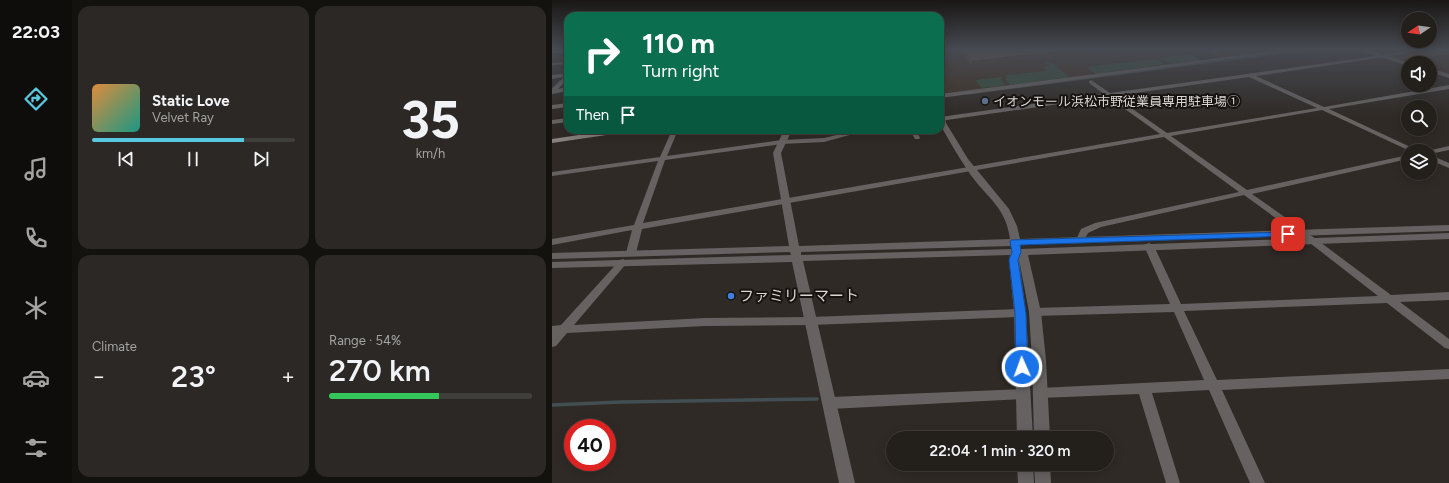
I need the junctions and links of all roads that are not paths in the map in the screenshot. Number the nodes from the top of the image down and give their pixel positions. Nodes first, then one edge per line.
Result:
1 (1123, 72) edge
2 (1274, 72) edge
3 (1437, 72) edge
4 (1250, 75) junction
5 (564, 76) edge
6 (1449, 76) edge
7 (552, 77) edge
8 (564, 80) edge
9 (1091, 82) dead end
10 (1449, 87) edge
11 (564, 90) edge
12 (553, 91) edge
13 (944, 95) edge
14 (1110, 95) junction
15 (564, 105) edge
16 (552, 106) edge
17 (1323, 108) junction
18 (944, 118) edge
19 (564, 120) edge
20 (552, 122) edge
21 (944, 125) edge
22 (600, 134) edge
23 (673, 134) edge
24 (786, 134) edge
25 (834, 134) edge
26 (915, 134) edge
27 (1165, 136) junction
28 (917, 138) dead end
29 (552, 141) edge
30 (782, 142) junction
31 (1401, 144) edge
32 (1449, 148) edge
33 (1437, 151) edge
34 (662, 159) junction
35 (1401, 159) edge
36 (1437, 160) edge
37 (1449, 166) edge
38 (971, 169) junction
39 (552, 174) edge
40 (1245, 192) junction
41 (785, 201) junction
42 (636, 226) junction
43 (1449, 228) edge
44 (1302, 234) junction
45 (1449, 236) edge
46 (1080, 240) junction
47 (1313, 241) junction
48 (552, 242) edge
49 (1149, 246) junction
50 (1015, 247) junction
51 (631, 253) junction
52 (796, 253) junction
53 (552, 256) edge
54 (623, 262) junction
55 (552, 265) edge
56 (1449, 296) edge
57 (1388, 298) junction
58 (1177, 308) junction
59 (1035, 312) junction
60 (1020, 313) junction
61 (811, 321) junction
62 (564, 329) junction
63 (552, 330) edge
64 (552, 344) edge
65 (1449, 345) edge
66 (1449, 374) edge
67 (1212, 386) junction
68 (1144, 388) junction
69 (1040, 393) junction
70 (1023, 394) junction
71 (831, 403) junction
72 (1025, 431) edge
73 (1042, 431) edge
74 (1026, 471) edge
75 (1042, 471) edge
76 (847, 483) edge
77 (1026, 483) edge
78 (1043, 483) edge
79 (1173, 483) edge
80 (1258, 483) edge

1 - 13 street
2 - 4 street
3 - 6 street
4 - 14 street
4 - 17 street
5 - 7 street
8 - 12 street
9 - 14 street
10 - 17 street
11 - 12 street
14 - 18 street
14 - 27 street
15 - 16 street
17 - 27 street
17 - 31 street
19 - 20 street
21 - 38 street
22 - 29 main road
23 - 34 street
24 - 30 street
25 - 30 street
26 - 28 street
27 - 38 street
27 - 40 street
30 - 34 street
30 - 41 street
32 - 33 street
34 - 39 street
34 - 42 street
35 - 40 street
36 - 37 street
38 - 41 street
38 - 50 street
40 - 44 street
40 - 46 street
41 - 42 street
41 - 52 street
42 - 48 street
42 - 51 street
43 - 44 street
44 - 46 street
44 - 47 street
45 - 47 street
46 - 50 street
47 - 49 street
47 - 57 street
49 - 50 street
49 - 58 street
50 - 52 street
50 - 59 street
50 - 60 street
51 - 52 street
51 - 53 street
52 - 54 street
52 - 61 street
54 - 55 street
54 - 62 street
56 - 57 street
57 - 58 street
57 - 65 street
58 - 59 street
58 - 67 street
59 - 69 street
60 - 61 street
60 - 70 street
61 - 62 street
61 - 71 street
62 - 63 street
62 - 64 street
66 - 67 street
67 - 68 street
67 - 80 street
68 - 69 street
68 - 79 street
69 - 73 street
70 - 71 street
70 - 72 street
71 - 76 street
74 - 77 street
75 - 78 street

